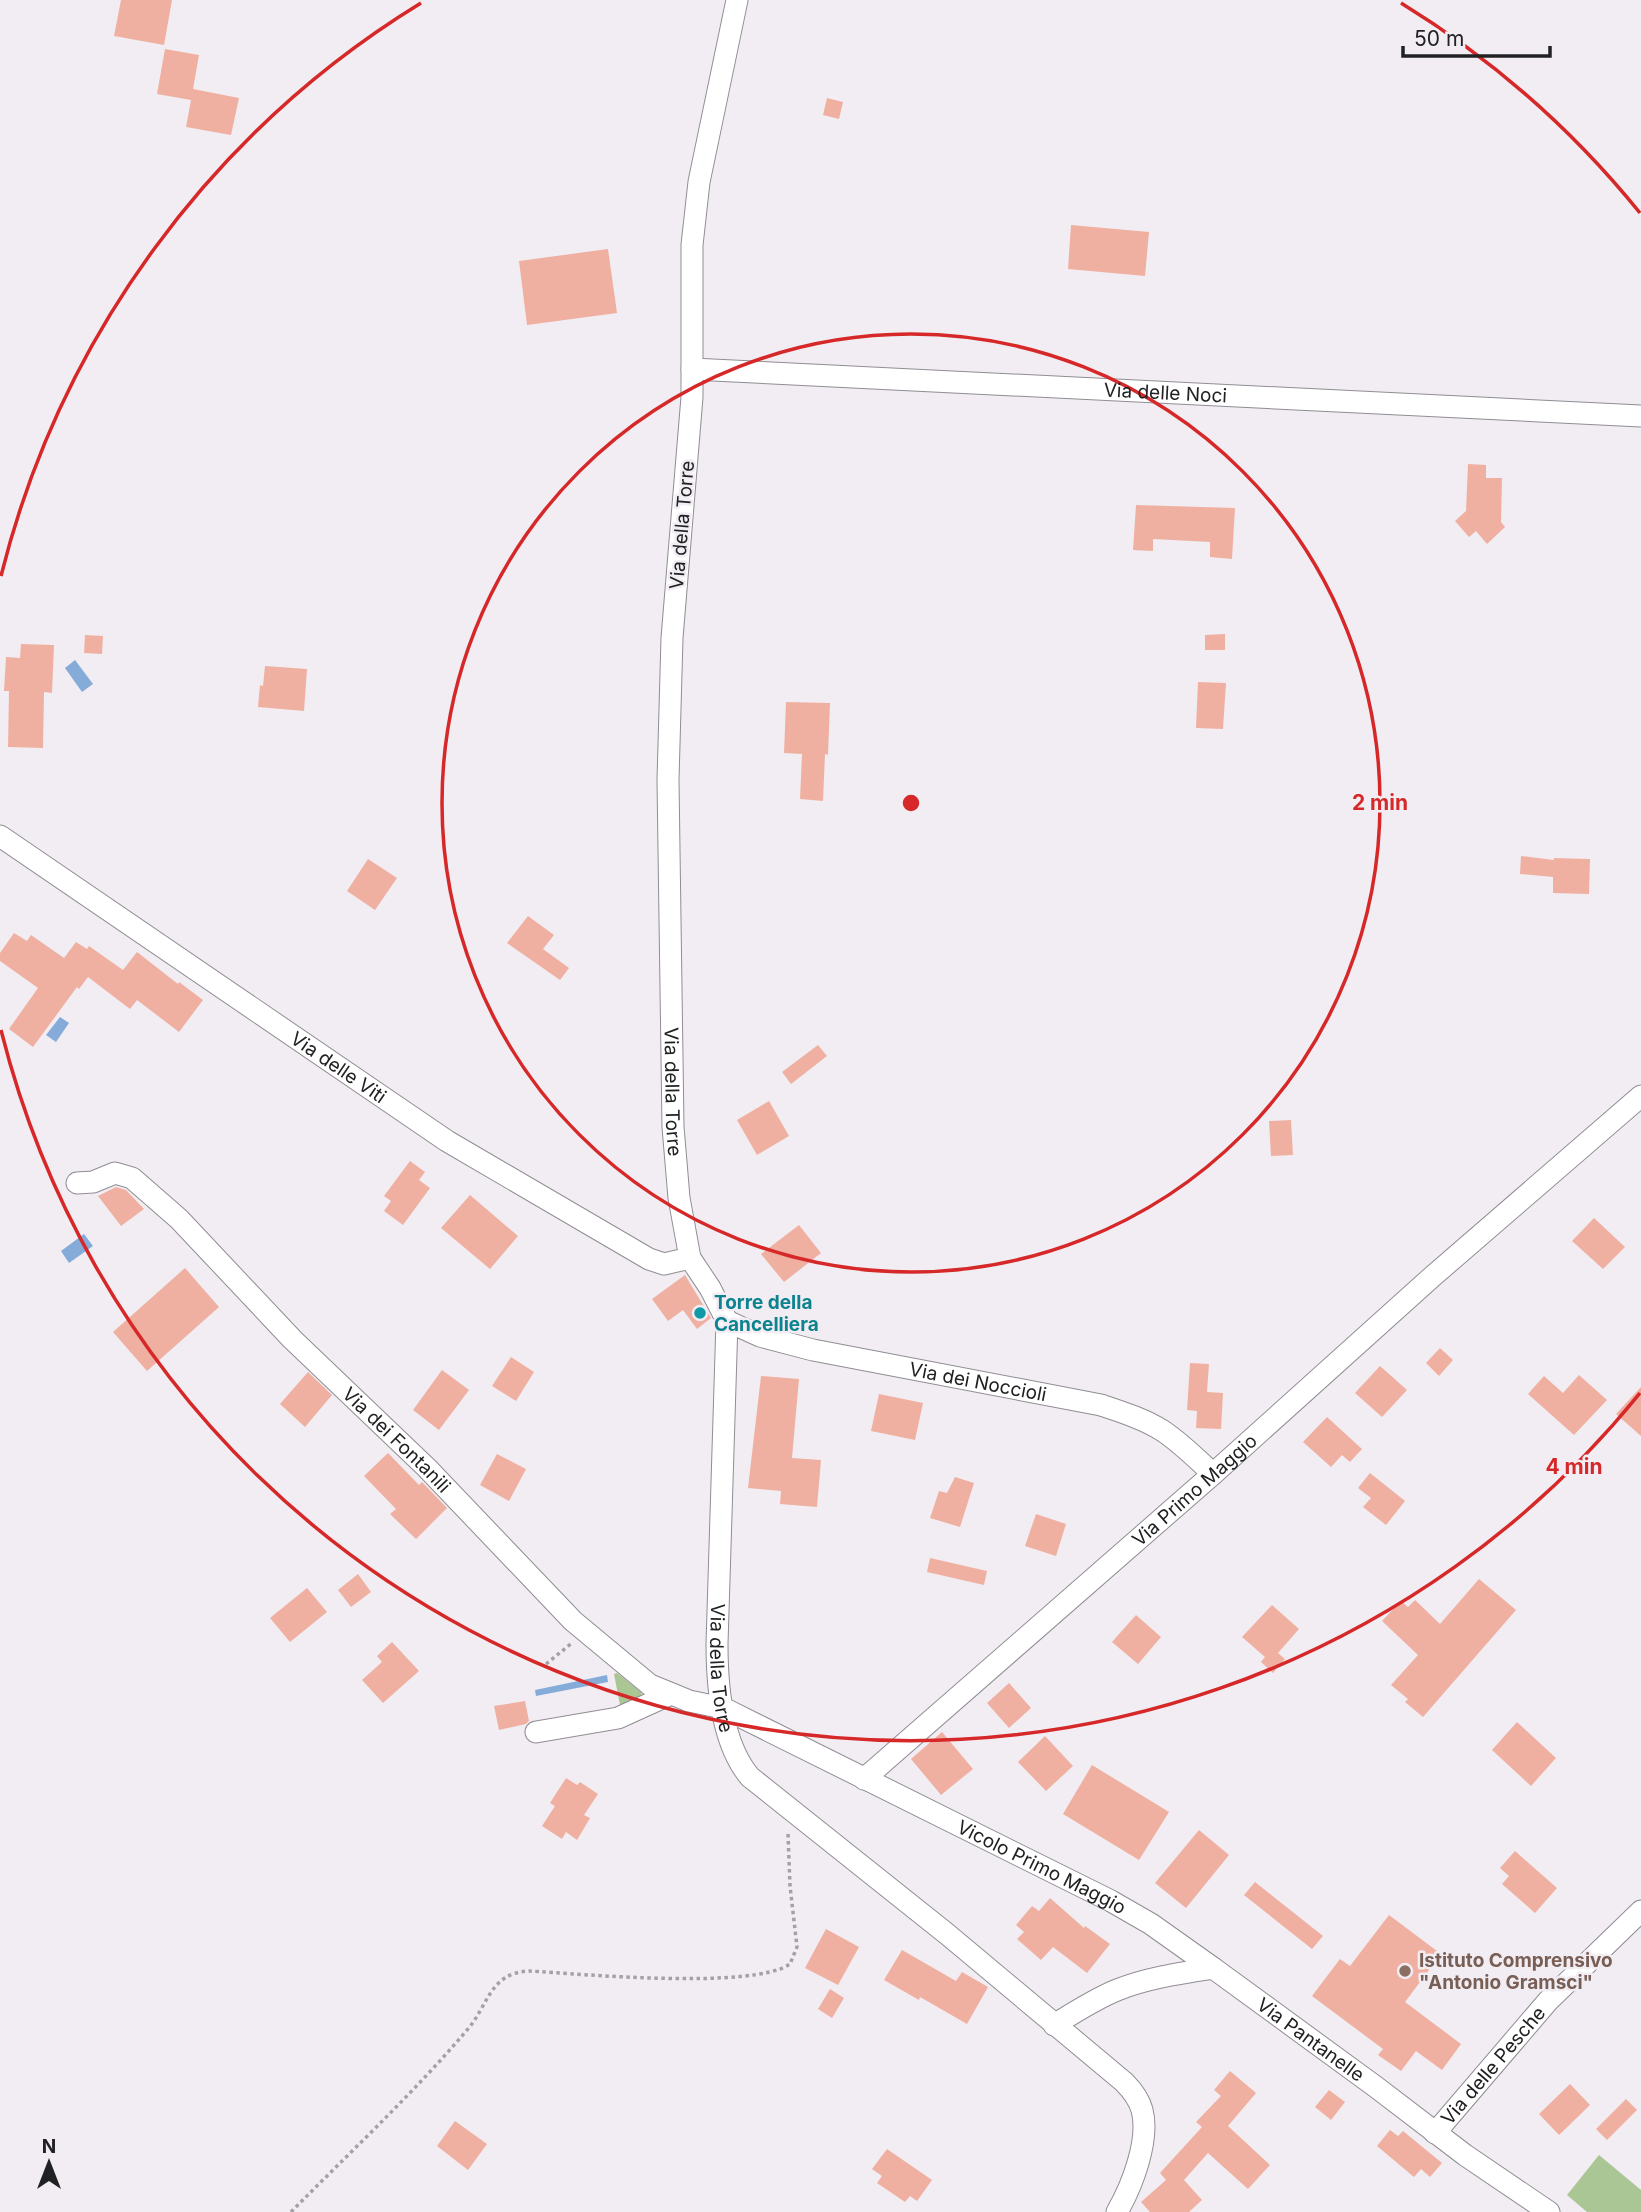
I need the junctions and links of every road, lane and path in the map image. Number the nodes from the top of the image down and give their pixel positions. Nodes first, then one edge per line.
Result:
1 (737, 0) edge
2 (692, 369) junction
3 (1641, 416) edge
4 (0, 836) edge
5 (1641, 1096) edge
6 (77, 1183) dead end
7 (690, 1258) junction
8 (727, 1321) junction
9 (1213, 1475) junction
10 (586, 1631) junction
11 (546, 1664) dead end
12 (671, 1694) junction
13 (723, 1708) junction
14 (536, 1732) dead end
15 (864, 1779) junction
16 (787, 1808) junction
17 (1641, 1911) edge
18 (1213, 1968) junction
19 (1054, 2025) junction
20 (1435, 2133) junction
21 (291, 2212) edge
22 (1117, 2212) edge
23 (1549, 2212) edge

1 - 2 street, Via della Torre
2 - 3 street, Via delle Noci
2 - 7 street, Via della Torre
4 - 7 street, Via delle Viti
5 - 9 street, Via Primo Maggio
6 - 10 street, Via dei Fontanili
7 - 8 street, Via della Torre
8 - 9 street, Via dei Noccioli
8 - 13 street, Via della Torre
9 - 15 street, Via Primo Maggio
10 - 11 path
10 - 12 street, Via dei Fontanili
12 - 13 street, Via dei Fontanili
12 - 14 street
13 - 15 street
13 - 16 street, Via della Torre
15 - 18 street, Vicolo Primo Maggio
16 - 19 street, Via della Torre
16 - 21 path
17 - 20 street, Via delle Pesche
18 - 19 street
18 - 20 street, Via Pantanelle
19 - 22 street, Via della Torre
20 - 23 street, Via Pantanelle

